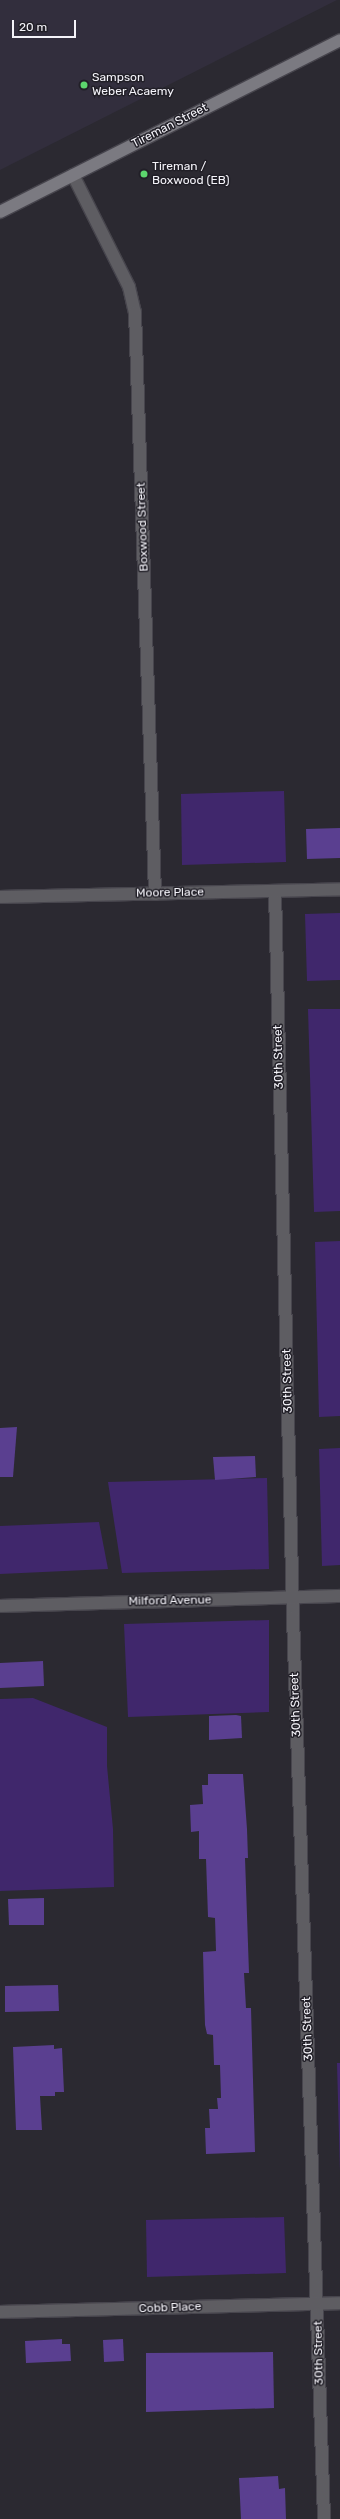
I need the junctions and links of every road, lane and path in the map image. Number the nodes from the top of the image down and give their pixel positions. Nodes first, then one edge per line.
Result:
1 (340, 40) edge
2 (73, 175) junction
3 (0, 212) edge
4 (340, 889) edge
5 (275, 891) junction
6 (155, 894) junction
7 (0, 897) edge
8 (340, 1596) edge
9 (293, 1598) junction
10 (0, 1606) edge
11 (318, 2303) junction
12 (340, 2303) edge
13 (0, 2312) edge
14 (324, 2519) edge

1 - 2 street, Tireman Street
2 - 3 street, Tireman Street
2 - 6 street, Boxwood Street
4 - 5 street, Moore Place
5 - 6 street, Moore Place
5 - 9 street, 30th Street
6 - 7 street, Moore Place
8 - 9 street, Milford Avenue
9 - 10 street, Milford Avenue
9 - 11 street, 30th Street
11 - 12 street, Cobb Place
11 - 13 street, Cobb Place
11 - 14 street, 30th Street

